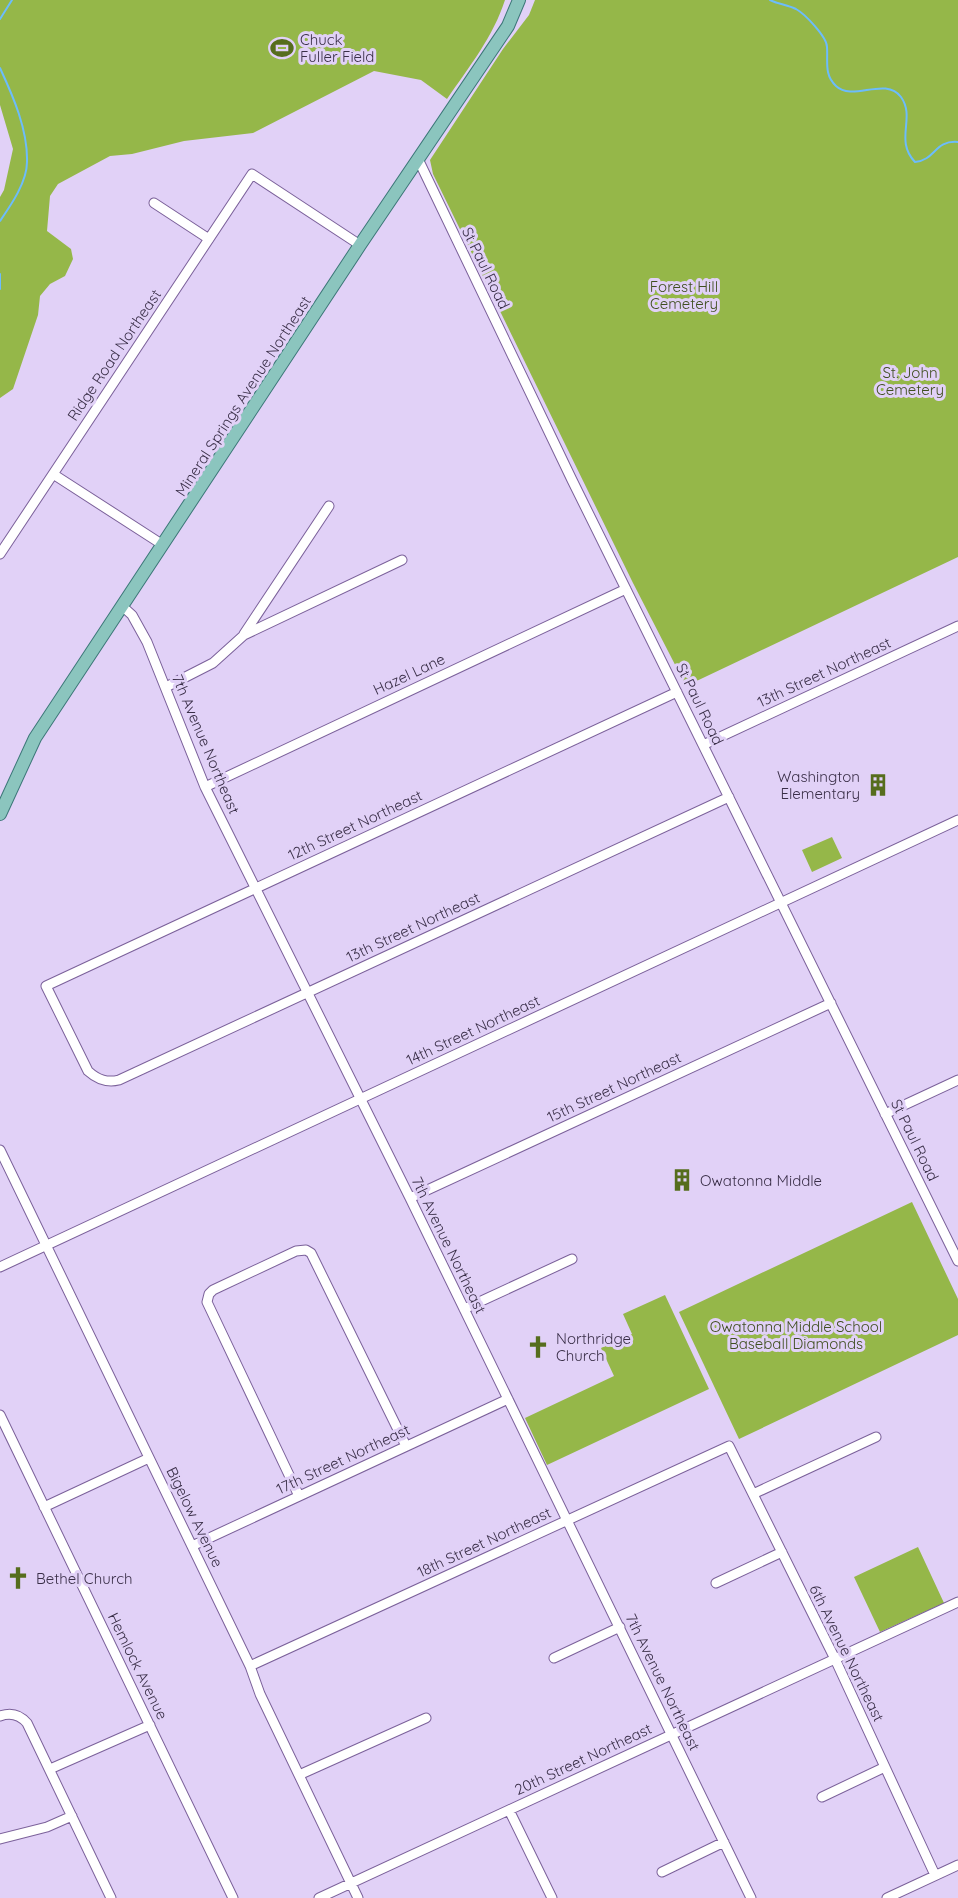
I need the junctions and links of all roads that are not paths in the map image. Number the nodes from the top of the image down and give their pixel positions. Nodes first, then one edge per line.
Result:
1 (519, 0) edge
2 (418, 159) junction
3 (154, 202) dead end
4 (209, 239) junction
5 (360, 245) junction
6 (53, 474) junction
7 (329, 506) dead end
8 (163, 545) junction
9 (2, 547) edge
10 (402, 560) dead end
11 (626, 589) junction
12 (122, 606) junction
13 (958, 626) edge
14 (244, 635) junction
15 (166, 687) junction
16 (677, 692) junction
17 (703, 745) junction
18 (205, 787) junction
19 (729, 797) junction
20 (0, 814) edge
21 (958, 820) edge
22 (256, 888) junction
23 (781, 903) junction
24 (308, 993) junction
25 (831, 1003) junction
26 (958, 1080) edge
27 (109, 1082) joint
28 (360, 1099) junction
29 (885, 1114) junction
30 (0, 1150) edge
31 (410, 1198) junction
32 (46, 1245) junction
33 (572, 1259) dead end
34 (958, 1261) edge
35 (0, 1267) edge
36 (464, 1309) junction
37 (508, 1399) junction
38 (0, 1415) edge
39 (876, 1437) dead end
40 (406, 1446) junction
41 (729, 1446) joint
42 (149, 1458) junction
43 (753, 1494) junction
44 (299, 1496) junction
45 (44, 1507) junction
46 (567, 1520) junction
47 (192, 1546) junction
48 (782, 1552) junction
49 (716, 1583) dead end
50 (958, 1602) edge
51 (620, 1627) junction
52 (554, 1658) dead end
53 (835, 1659) junction
54 (250, 1666) junction
55 (0, 1716) edge
56 (426, 1718) dead end
57 (150, 1725) junction
58 (672, 1735) junction
59 (885, 1767) junction
60 (50, 1769) junction
61 (299, 1775) junction
62 (822, 1797) dead end
63 (509, 1810) junction
64 (72, 1816) junction
65 (0, 1839) edge
66 (724, 1842) junction
67 (958, 1865) edge
68 (662, 1872) dead end
69 (935, 1875) junction
70 (351, 1883) junction
71 (111, 1898) edge
72 (233, 1898) edge
73 (319, 1898) edge
74 (358, 1898) edge
75 (552, 1898) edge
76 (751, 1898) edge
77 (887, 1898) edge

1 - 2 main road, Mineral Springs Avenue Northeast
2 - 5 main road, Mineral Springs Avenue Northeast
2 - 11 street, St Paul Road
3 - 4 street
4 - 5 street, Ridge Road Northeast
4 - 6 street, Ridge Road Northeast
5 - 8 main road, Mineral Springs Avenue Northeast
6 - 8 street
6 - 9 street, Ridge Road Northeast
7 - 14 street
8 - 12 main road, Mineral Springs Avenue Northeast
10 - 14 street
11 - 16 street, St Paul Road
11 - 18 street, Hazel Lane
12 - 15 street, 7th Avenue Northeast
12 - 20 main road, Mineral Springs Avenue Northeast
13 - 17 street, 13th Street Northeast
14 - 15 street
15 - 18 street, 7th Avenue Northeast
16 - 17 street, St Paul Road
16 - 22 street, 12th Street Northeast
17 - 19 street, St Paul Road
18 - 22 street, 7th Avenue Northeast
19 - 23 street, St Paul Road
19 - 24 street, 13th Street Northeast
21 - 23 street, 14th Street Northeast
22 - 24 street, 7th Avenue Northeast
22 - 27 street, 12th Street Northeast
23 - 25 street, St Paul Road
23 - 28 street, 14th Street Northeast
24 - 27 street, 13th Street Northeast
24 - 28 street, 7th Avenue Northeast
25 - 29 street, St Paul Road
25 - 31 street, 15th Street Northeast
26 - 29 street
28 - 31 street, 7th Avenue Northeast
28 - 32 street, 14th Street Northeast
29 - 34 street, St Paul Road
30 - 32 street, Bigelow Avenue
31 - 36 street, 7th Avenue Northeast
32 - 35 street, 14th Street Northeast
32 - 42 street, Bigelow Avenue
33 - 36 street
36 - 37 street, 7th Avenue Northeast
37 - 40 street, 17th Street Northeast
37 - 46 street, 7th Avenue Northeast
38 - 45 street, Hemlock Avenue
39 - 43 street
40 - 44 street, 17th Street Northeast
40 - 44 street
41 - 43 street, 6th Avenue Northeast
41 - 46 street, 18th Street Northeast
42 - 45 street
42 - 47 street, Bigelow Avenue
43 - 48 street, 6th Avenue Northeast
44 - 47 street, 17th Street Northeast
45 - 57 street, Hemlock Avenue
46 - 51 street, 7th Avenue Northeast
46 - 54 street, 18th Street Northeast
47 - 54 street, Bigelow Avenue
48 - 49 street
48 - 53 street, 6th Avenue Northeast
50 - 53 street, 20th Street Northeast
51 - 52 street
51 - 58 street, 7th Avenue Northeast
53 - 58 street, 20th Street Northeast
53 - 59 street, 6th Avenue Northeast
54 - 61 street, Bigelow Avenue
55 - 60 street
56 - 61 street
57 - 60 street
57 - 72 street, Hemlock Avenue
58 - 63 street, 20th Street Northeast
58 - 66 street, 7th Avenue Northeast
59 - 62 street
59 - 69 street, 6th Avenue Northeast
60 - 64 street
61 - 70 street, Bigelow Avenue
63 - 70 street, 20th Street Northeast
63 - 75 street
64 - 65 street
64 - 71 street
66 - 68 street
66 - 76 street, 7th Avenue Northeast
67 - 69 street
69 - 77 street
70 - 73 street, 20th Street Northeast
70 - 74 street, Bigelow Avenue

